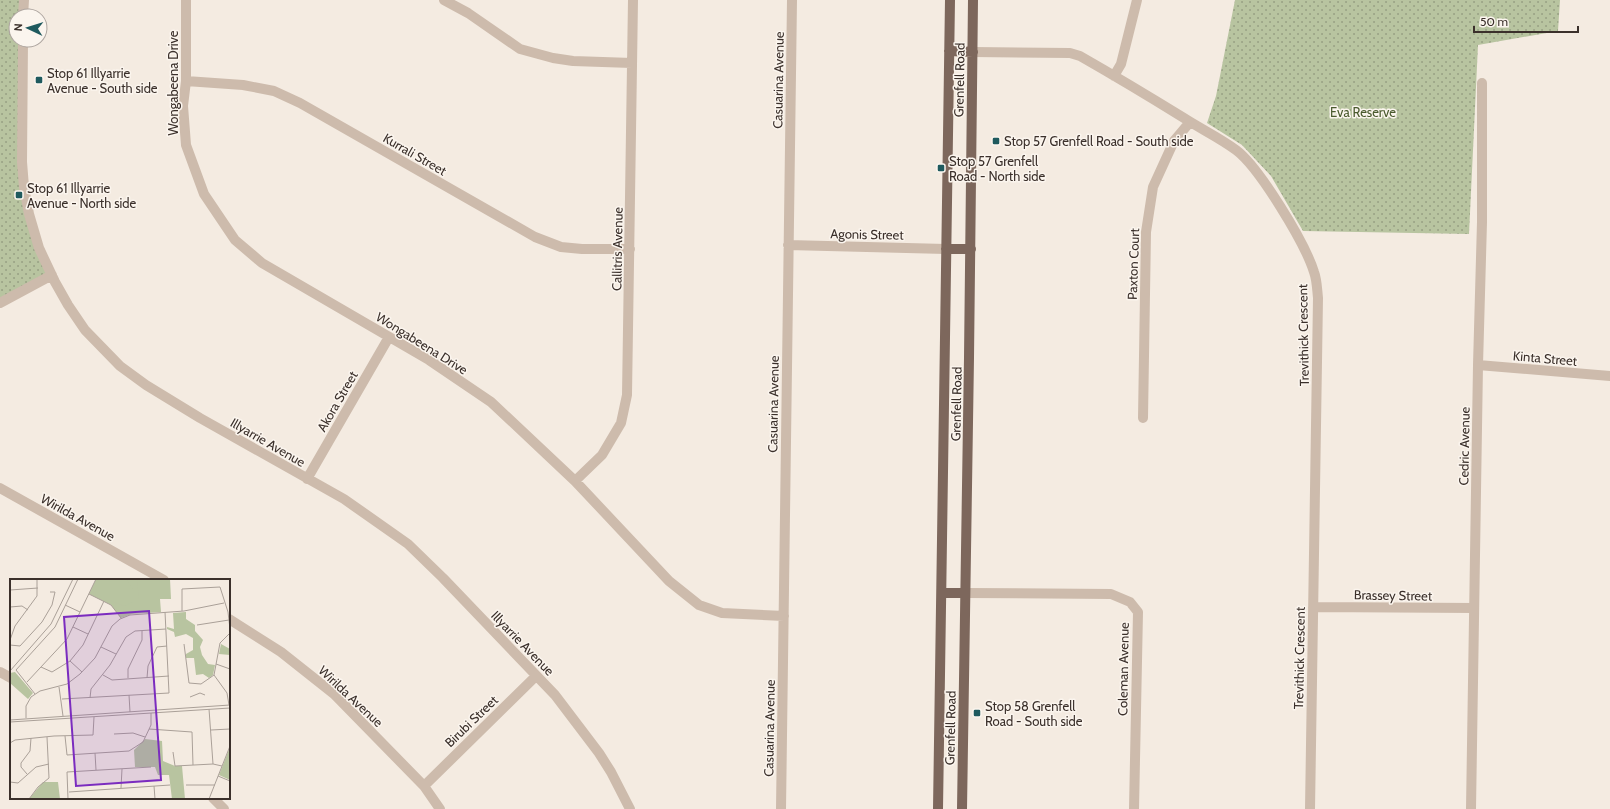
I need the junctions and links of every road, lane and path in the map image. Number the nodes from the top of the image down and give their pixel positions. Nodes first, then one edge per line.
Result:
1 (186, 0) edge
2 (444, 0) edge
3 (633, 0) edge
4 (792, 0) edge
5 (950, 0) edge
6 (973, 0) edge
7 (1136, 0) edge
8 (23, 48) edge
9 (949, 51) junction
10 (972, 52) junction
11 (632, 63) junction
12 (1114, 76) junction
13 (186, 81) junction
14 (1482, 83) dead end
15 (1190, 122) junction
16 (788, 246) junction
17 (630, 249) junction
18 (946, 249) junction
19 (970, 250) junction
20 (52, 275) junction
21 (0, 303) edge
22 (389, 337) junction
23 (1478, 365) junction
24 (1610, 376) edge
25 (1143, 418) dead end
26 (307, 479) junction
27 (575, 481) junction
28 (0, 488) edge
29 (162, 579) edge
30 (942, 593) junction
31 (966, 593) junction
32 (1313, 607) junction
33 (1474, 608) junction
34 (784, 616) junction
35 (230, 620) edge
36 (0, 672) edge
37 (536, 676) junction
38 (10, 677) edge
39 (424, 786) junction
40 (214, 799) edge
41 (224, 809) edge
42 (440, 809) edge
43 (630, 809) edge
44 (781, 809) edge
45 (938, 809) edge
46 (962, 809) edge
47 (1134, 809) edge
48 (1310, 809) edge
49 (1471, 809) edge

1 - 13 street, Wongabeena Drive
2 - 11 street
3 - 11 street, Callitris Avenue
4 - 16 street, Casuarina Avenue
5 - 9 main road, Grenfell Road
6 - 10 main road, Grenfell Road
7 - 12 street
8 - 20 street, Illyarrie Avenue
9 - 10 main road
9 - 18 main road, Grenfell Road
10 - 12 street, Trevithick Crescent
10 - 19 main road, Grenfell Road
11 - 17 street, Callitris Avenue
12 - 15 street, Trevithick Crescent
13 - 17 street, Kurrali Street
13 - 22 street, Wongabeena Drive
14 - 23 street, Cedric Avenue
15 - 25 street, Paxton Court
15 - 32 street, Trevithick Crescent
16 - 18 street, Agonis Street
16 - 34 street, Casuarina Avenue
17 - 27 street, Callitris Avenue
18 - 19 main road
18 - 30 main road, Grenfell Road
19 - 31 main road, Grenfell Road
20 - 21 street
20 - 26 street, Illyarrie Avenue
22 - 26 street, Akora Street
22 - 27 street, Wongabeena Drive
23 - 24 street, Kinta Street
23 - 33 street, Cedric Avenue
26 - 37 street, Illyarrie Avenue
27 - 34 street, Wongabeena Drive
28 - 29 street, Wirilda Avenue
30 - 31 main road
30 - 45 main road, Grenfell Road
31 - 46 main road, Grenfell Road
31 - 47 street, Coleman Avenue
32 - 33 street, Brassey Street
32 - 48 street, Trevithick Crescent
33 - 49 street, Cedric Avenue
34 - 44 street, Casuarina Avenue
35 - 39 street, Wirilda Avenue
36 - 38 street
37 - 39 street, Birubi Street
37 - 43 street, Illyarrie Avenue
39 - 42 street, Wirilda Avenue
40 - 41 street

